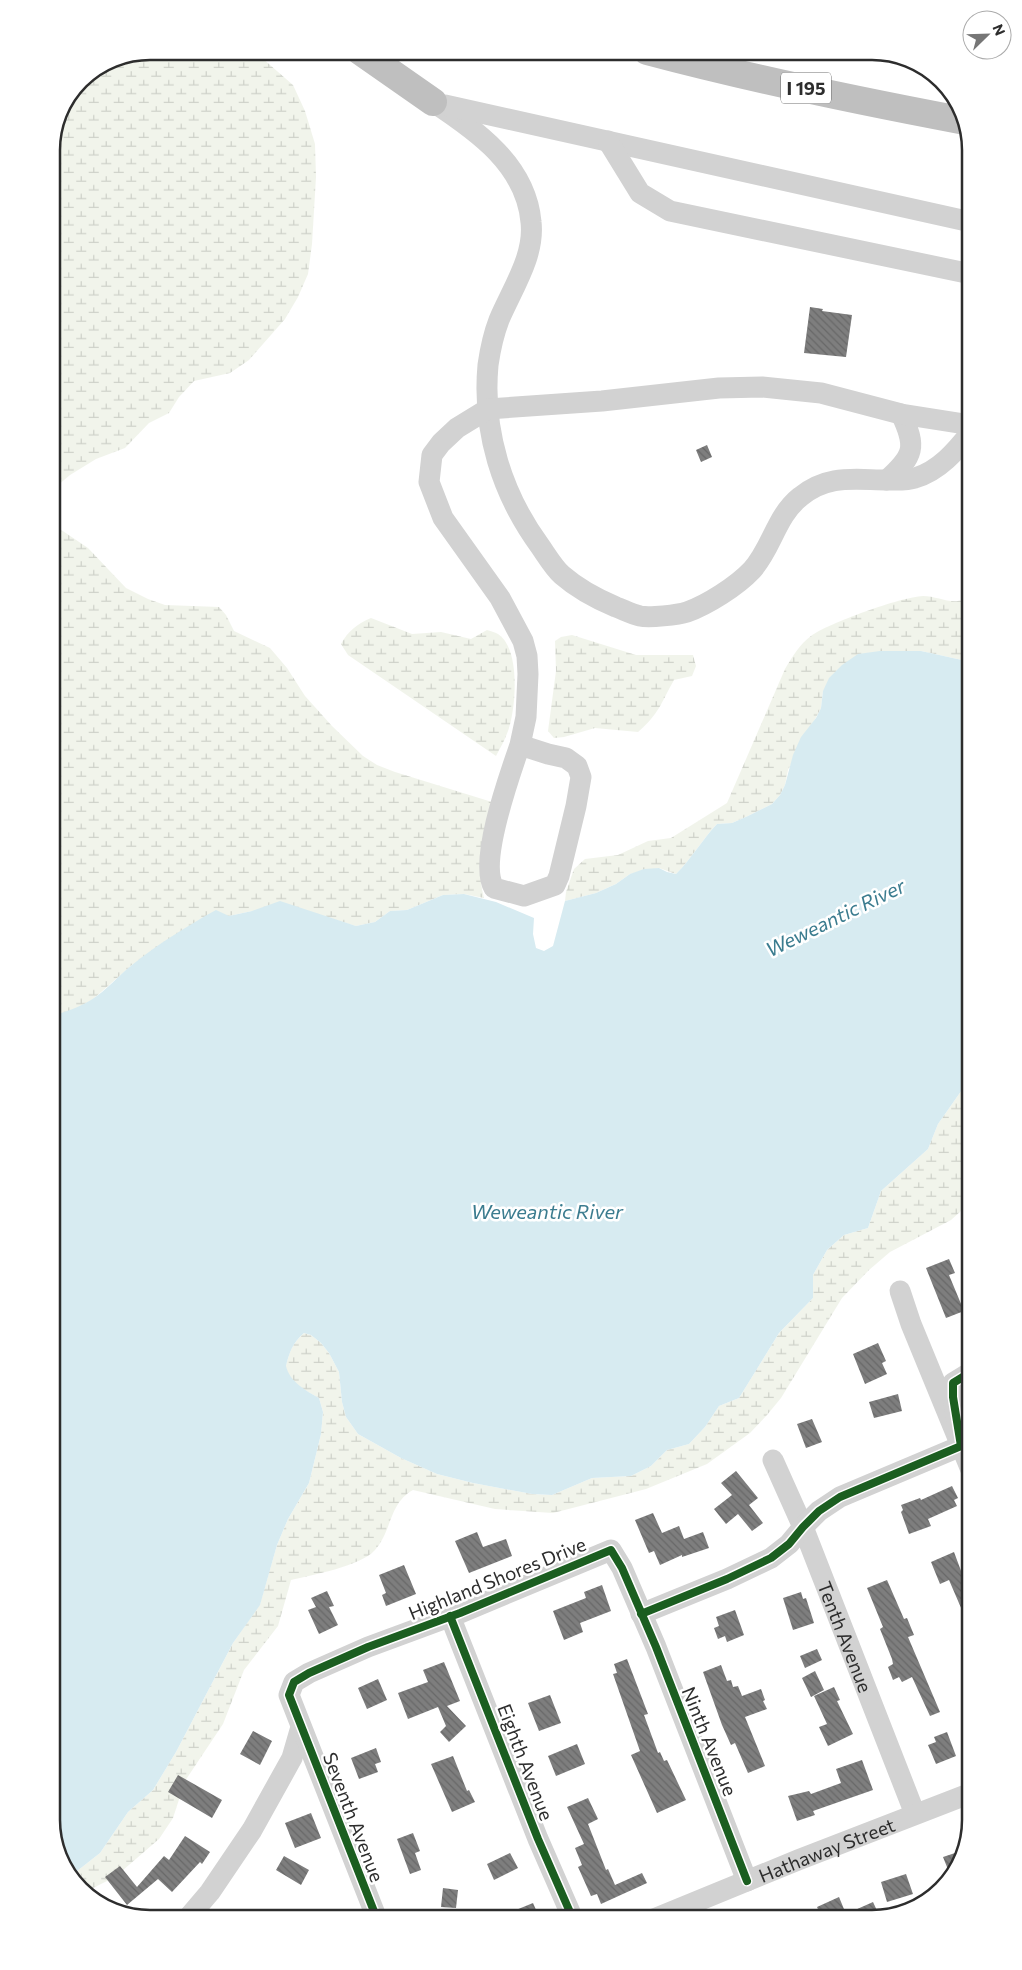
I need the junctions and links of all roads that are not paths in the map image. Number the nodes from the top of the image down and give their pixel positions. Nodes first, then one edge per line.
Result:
1 (373, 60) edge
2 (710, 60) edge
3 (433, 102) junction
4 (956, 119) edge
5 (608, 141) junction
6 (962, 220) edge
7 (962, 272) edge
8 (488, 409) junction
9 (901, 414) junction
10 (962, 424) edge
11 (962, 443) edge
12 (887, 480) junction
13 (520, 745) junction
14 (900, 1291) dead end
15 (962, 1378) edge
16 (961, 1446) junction
17 (773, 1460) dead end
18 (803, 1527) junction
19 (641, 1614) junction
20 (450, 1616) junction
21 (302, 1727) junction
22 (962, 1796) edge
23 (915, 1814) junction
24 (747, 1881) junction
25 (194, 1910) edge
26 (373, 1910) edge
27 (569, 1910) edge
28 (676, 1910) edge

1 - 3 highway
2 - 4 highway, I 195
3 - 5 street
3 - 8 street
5 - 6 street
5 - 7 street
8 - 9 street
8 - 12 street
8 - 13 street
9 - 10 street
9 - 12 street
11 - 12 street
13 - 13 street
14 - 16 street
15 - 16 street
16 - 18 street
17 - 18 street, Tenth Avenue
18 - 19 street
18 - 23 street, Tenth Avenue
19 - 20 street, Highland Shores Drive
19 - 24 street, Ninth Avenue
20 - 21 street, Highland Shores Drive
20 - 27 street, Eighth Avenue
21 - 25 street
21 - 26 street, Seventh Avenue
22 - 23 street, Hathaway Street
23 - 24 street, Hathaway Street
24 - 28 street, Hathaway Street

